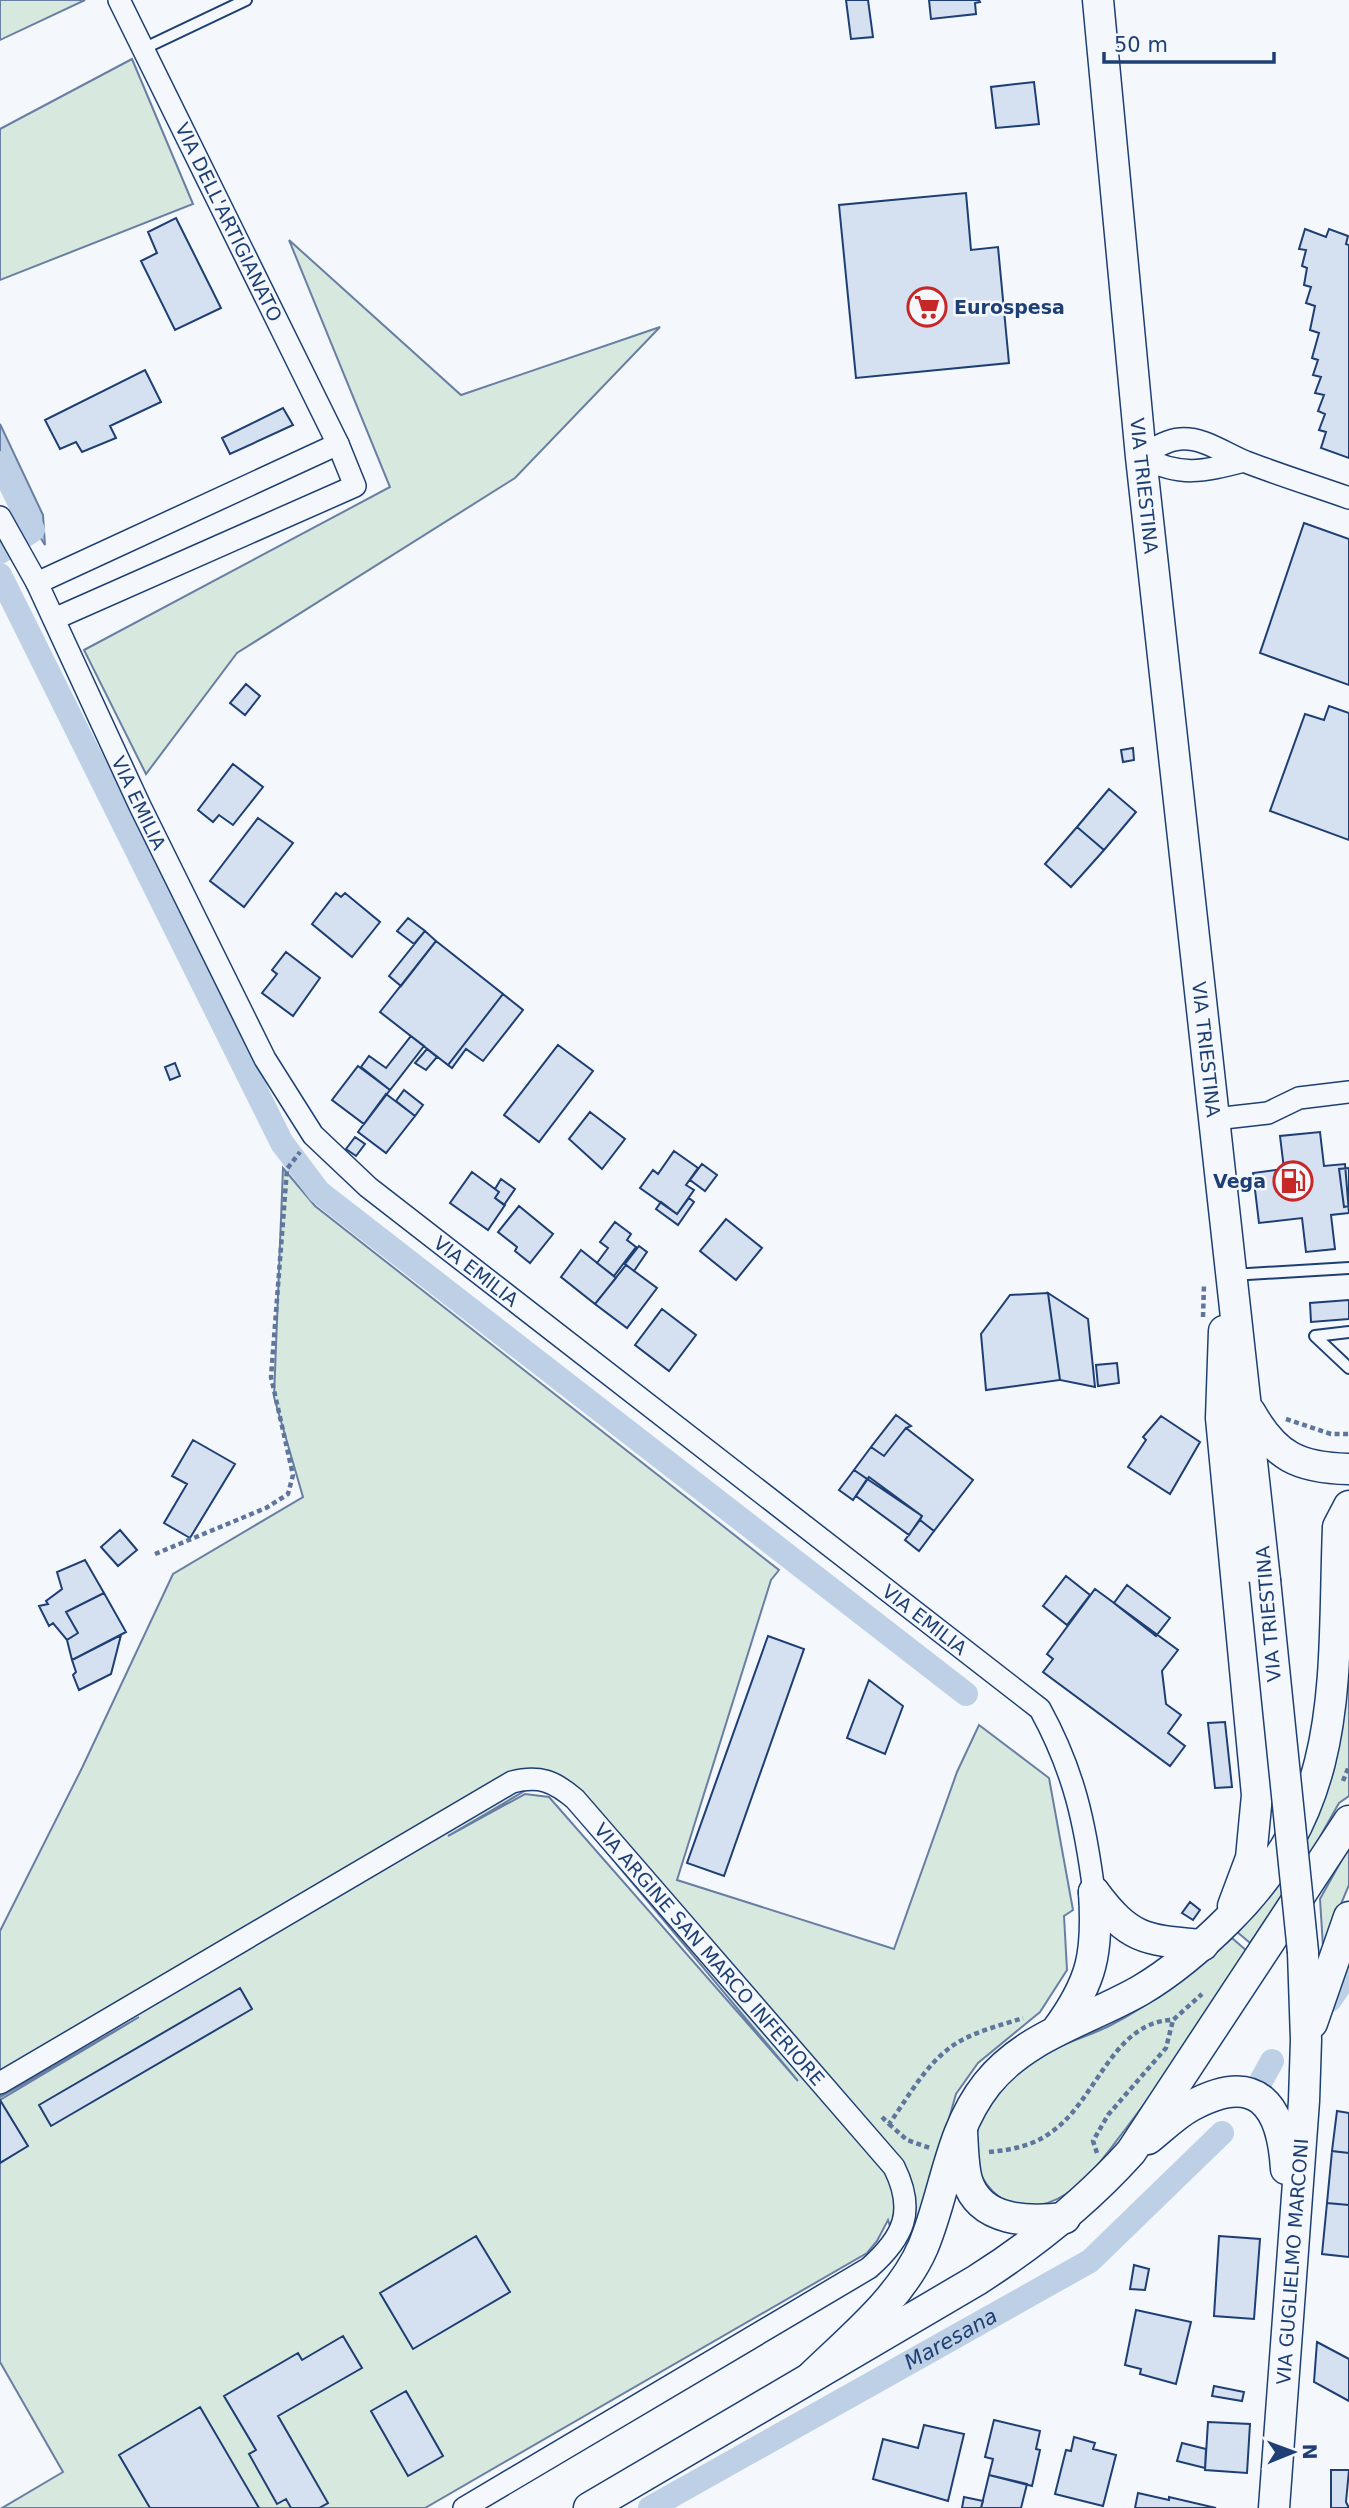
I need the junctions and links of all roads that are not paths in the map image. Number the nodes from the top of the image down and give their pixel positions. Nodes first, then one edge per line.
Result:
1 (246, 0) edge
2 (1098, 0) edge
3 (122, 1) edge
4 (145, 48) junction
5 (338, 444) junction
6 (1141, 457) junction
7 (1244, 461) junction
8 (1349, 498) edge
9 (0, 517) edge
10 (37, 583) junction
11 (54, 620) junction
12 (1349, 1092) edge
13 (1215, 1119) junction
14 (1227, 1223) junction
15 (1349, 1268) edge
16 (1233, 1275) junction
17 (1349, 1332) edge
18 (1349, 1368) edge
19 (1248, 1409) junction
20 (1349, 1469) edge
21 (1349, 1506) edge
22 (1349, 1821) edge
23 (1094, 1892) junction
24 (1227, 1921) junction
25 (1348, 1923) edge
26 (1203, 1945) junction
27 (1054, 2033) junction
28 (1306, 2040) junction
29 (0, 2083) edge
30 (1304, 2101) joint
31 (961, 2128) junction
32 (1131, 2152) junction
33 (1065, 2218) junction
34 (1293, 2250) junction
35 (812, 2376) junction
36 (464, 2508) edge
37 (589, 2508) edge
38 (1274, 2508) edge

1 - 4 lane
2 - 6 street, VIA TRIESTINA
3 - 4 street, VIA DELL'ARTIGIANATO
4 - 5 street, VIA DELL'ARTIGIANATO
5 - 10 street
5 - 11 street, VIA DELL'ARTIGIANATO
6 - 7 street
6 - 7 street
6 - 13 street, VIA TRIESTINA
7 - 8 street
9 - 10 street, VIA EMILIA
10 - 11 street, VIA EMILIA
11 - 23 street, VIA EMILIA
12 - 13 street
13 - 14 street, VIA TRIESTINA
14 - 16 street, VIA TRIESTINA
14 - 24 street
15 - 16 lane
16 - 19 street, VIA TRIESTINA
17 - 18 lane
19 - 20 street
19 - 28 street, VIA TRIESTINA, bridge
21 - 24 street
22 - 32 street
23 - 26 street
23 - 27 street
24 - 26 street
25 - 28 street
26 - 27 street
27 - 31 street
28 - 30 street, VIA TRIESTINA
29 - 36 street, VIA ARGINE SAN MARCO INFERIORE
30 - 34 street, VIA GUGLIELMO MARCONI
31 - 33 street
31 - 35 street
32 - 33 street
32 - 34 street
33 - 35 street
34 - 38 street, VIA GUGLIELMO MARCONI
35 - 37 street

